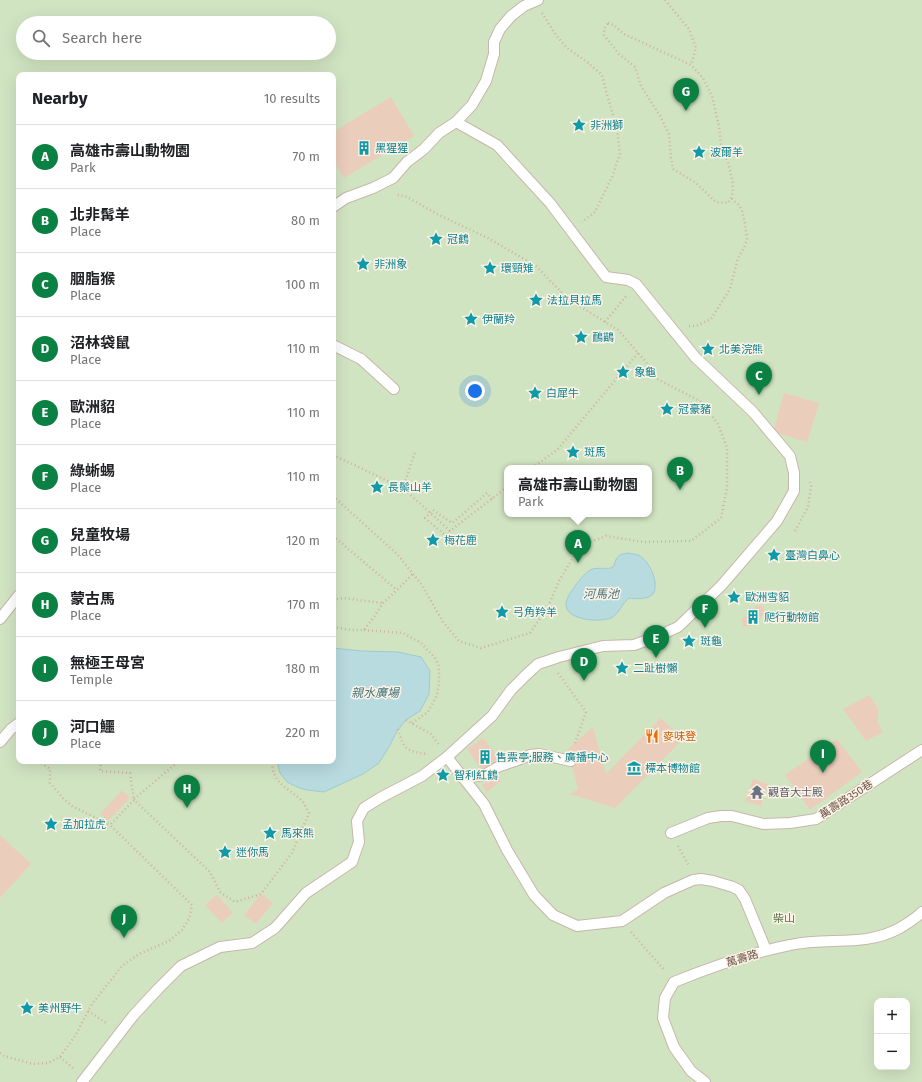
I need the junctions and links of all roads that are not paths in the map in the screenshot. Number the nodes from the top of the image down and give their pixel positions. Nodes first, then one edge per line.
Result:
1 (537, 1) edge
2 (456, 122) junction
3 (336, 205) edge
4 (336, 347) edge
5 (394, 389) dead end
6 (16, 599) edge
7 (0, 619) edge
8 (16, 725) edge
9 (0, 742) edge
10 (922, 750) edge
11 (447, 756) junction
12 (571, 761) dead end
13 (463, 778) junction
14 (671, 833) road end
15 (922, 912) edge
16 (766, 950) junction
17 (82, 1082) edge
18 (705, 1082) edge

1 - 2 lane
2 - 3 lane
2 - 11 lane
4 - 5 lane
6 - 7 lane
8 - 9 lane
10 - 14 lane, 萬壽路350巷
11 - 13 lane
11 - 17 lane
12 - 13 lane
13 - 16 lane
15 - 16 lane, 萬壽路
16 - 18 lane, 萬壽路

